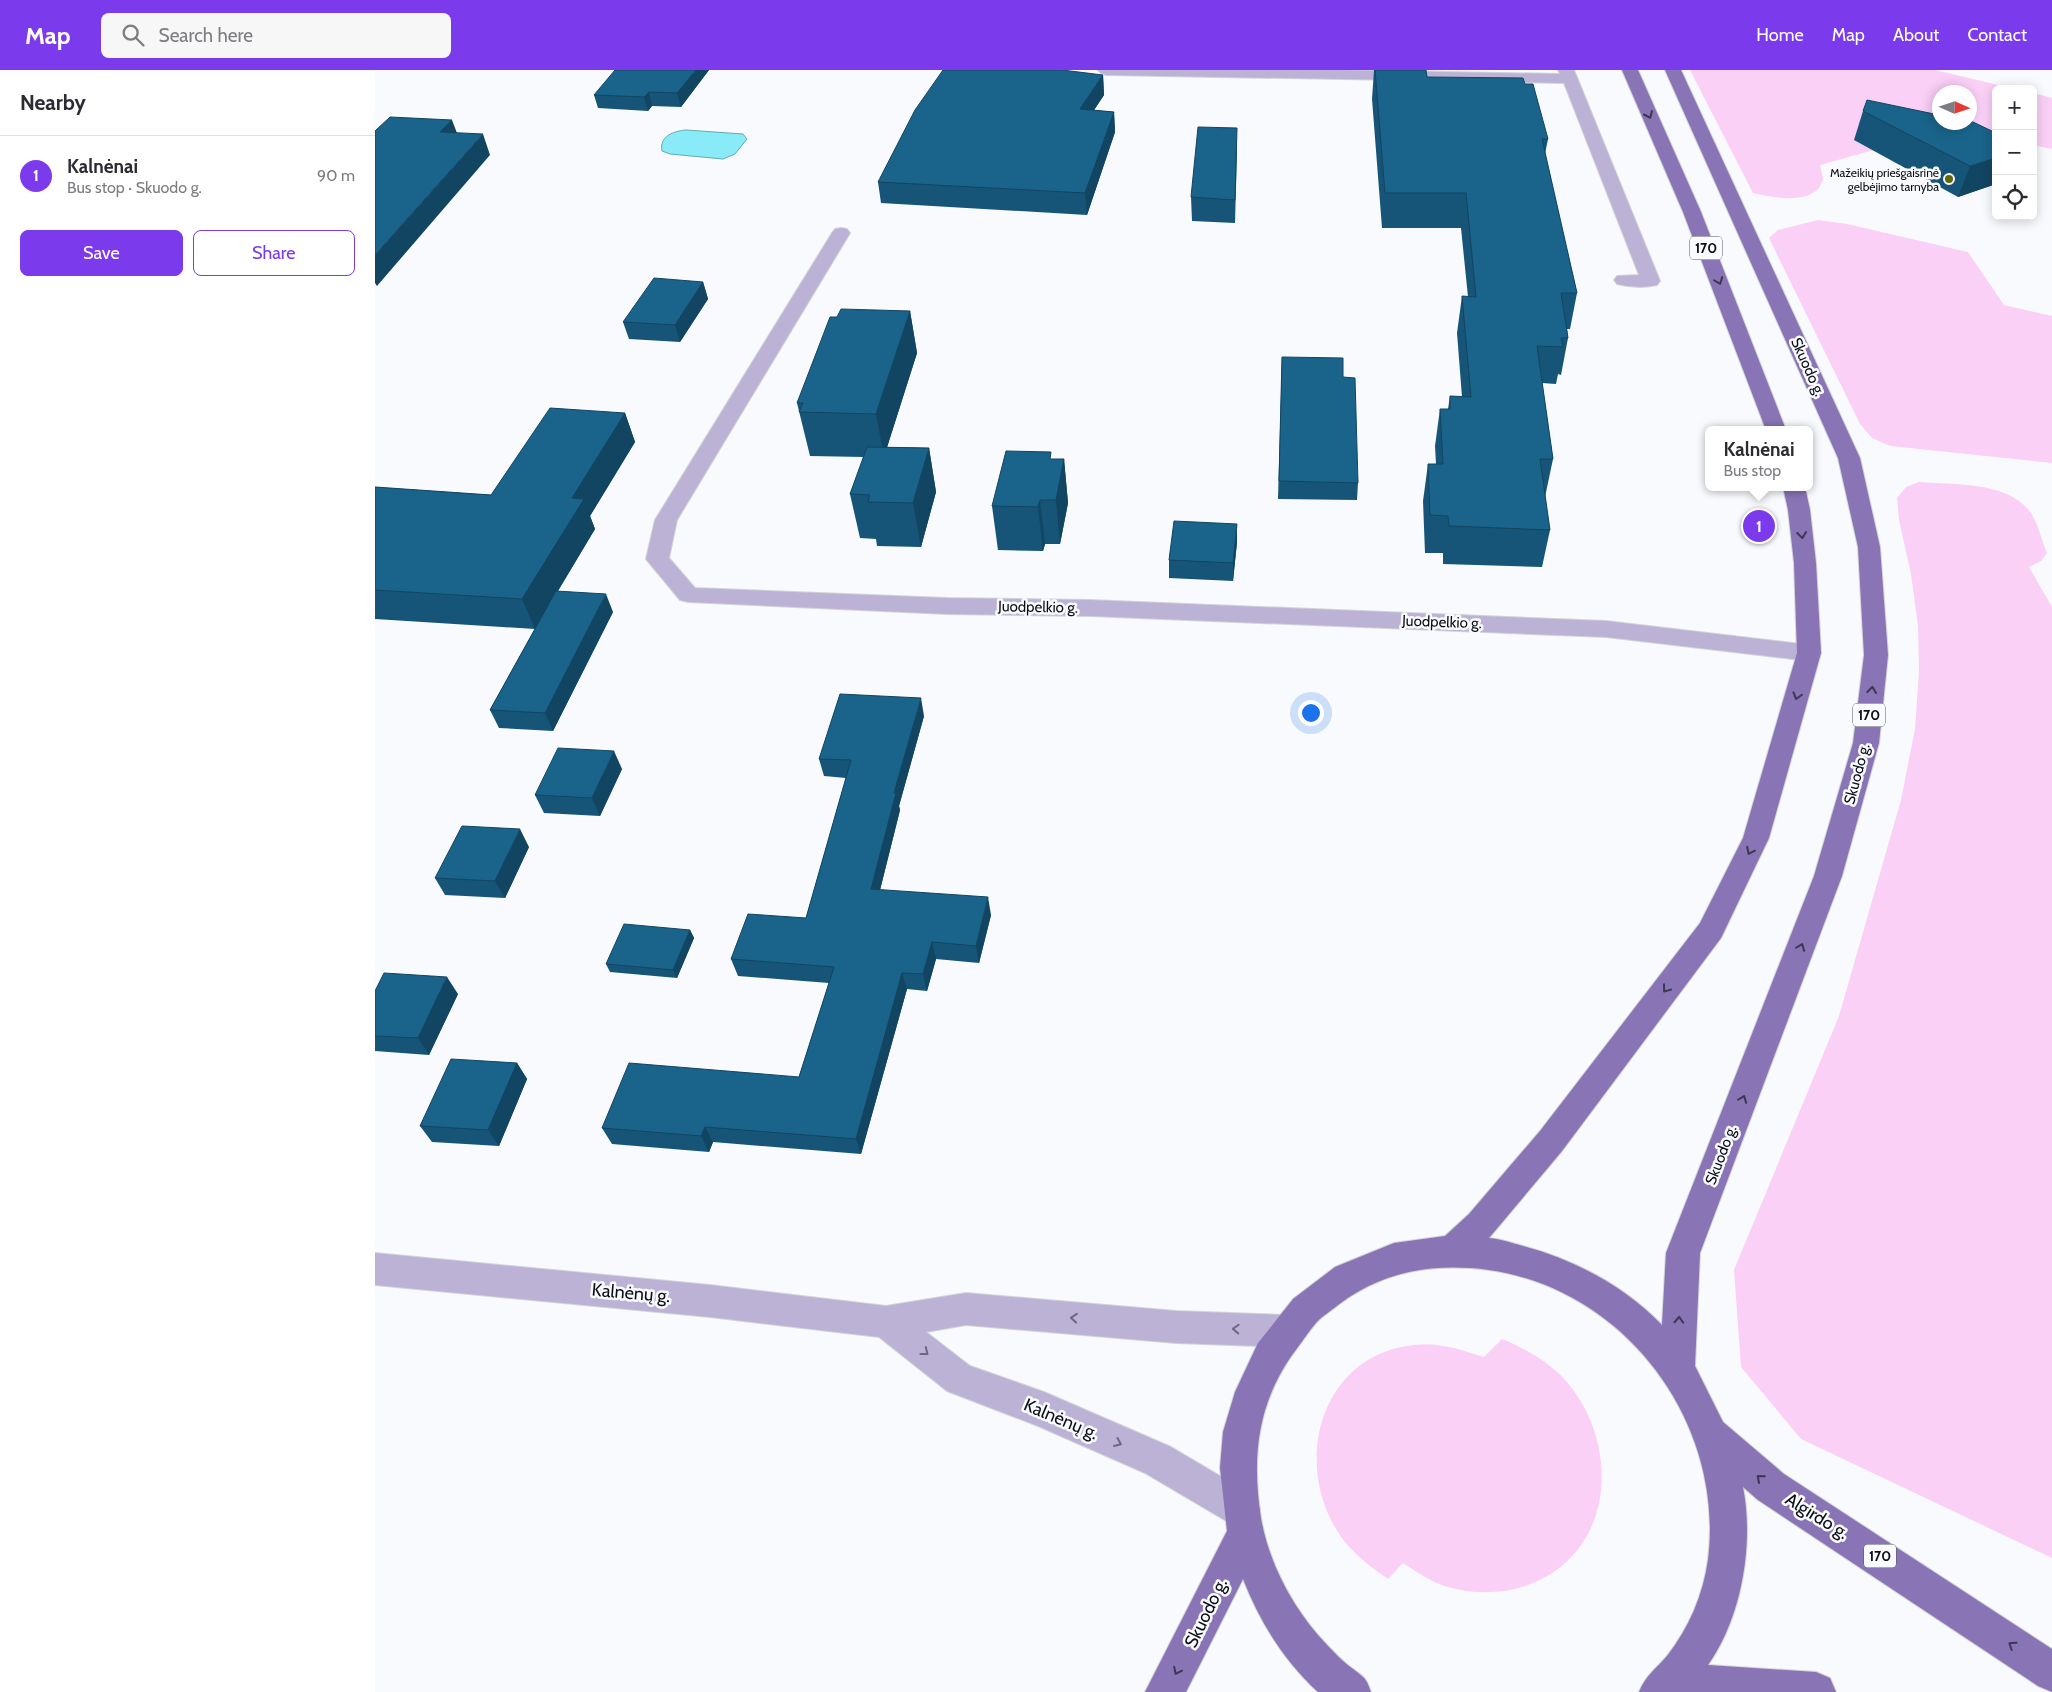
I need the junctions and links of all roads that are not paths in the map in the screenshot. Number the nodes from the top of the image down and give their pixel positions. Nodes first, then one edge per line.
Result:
1 (1106, 70) edge
2 (1630, 70) edge
3 (1673, 70) edge
4 (1568, 74) edge
5 (841, 233) dead end
6 (1623, 280) dead end
7 (1774, 426) edge
8 (1795, 491) edge
9 (1809, 653) junction
10 (1453, 1250) junction
11 (375, 1269) edge
12 (886, 1322) junction
13 (1285, 1331) junction
14 (1677, 1369) junction
15 (1712, 1436) junction
16 (1243, 1521) junction
17 (2052, 1672) edge
18 (1665, 1688) edge
19 (1165, 1692) edge
20 (1351, 1692) edge
21 (1816, 1692) edge

1 - 4 street
2 -> 7 main road, 170
14 -> 3 main road, Skuodo g. / 170
4 - 6 street
5 - 9 street, Juodpelkio g.
8 -> 9 main road
9 -> 10 main road
10 - 13 main road
10 - 14 main road
11 - 12 street, Kalnėnų g.
13 -> 12 street, Kalnėnų g.
12 -> 16 street, Kalnėnų g.
13 - 16 main road
14 - 15 main road
17 -> 15 main road, Algirdo g. / 170
15 - 18 main road
16 -> 19 main road, Skuodo g.
16 - 20 main road
18 - 21 main road

